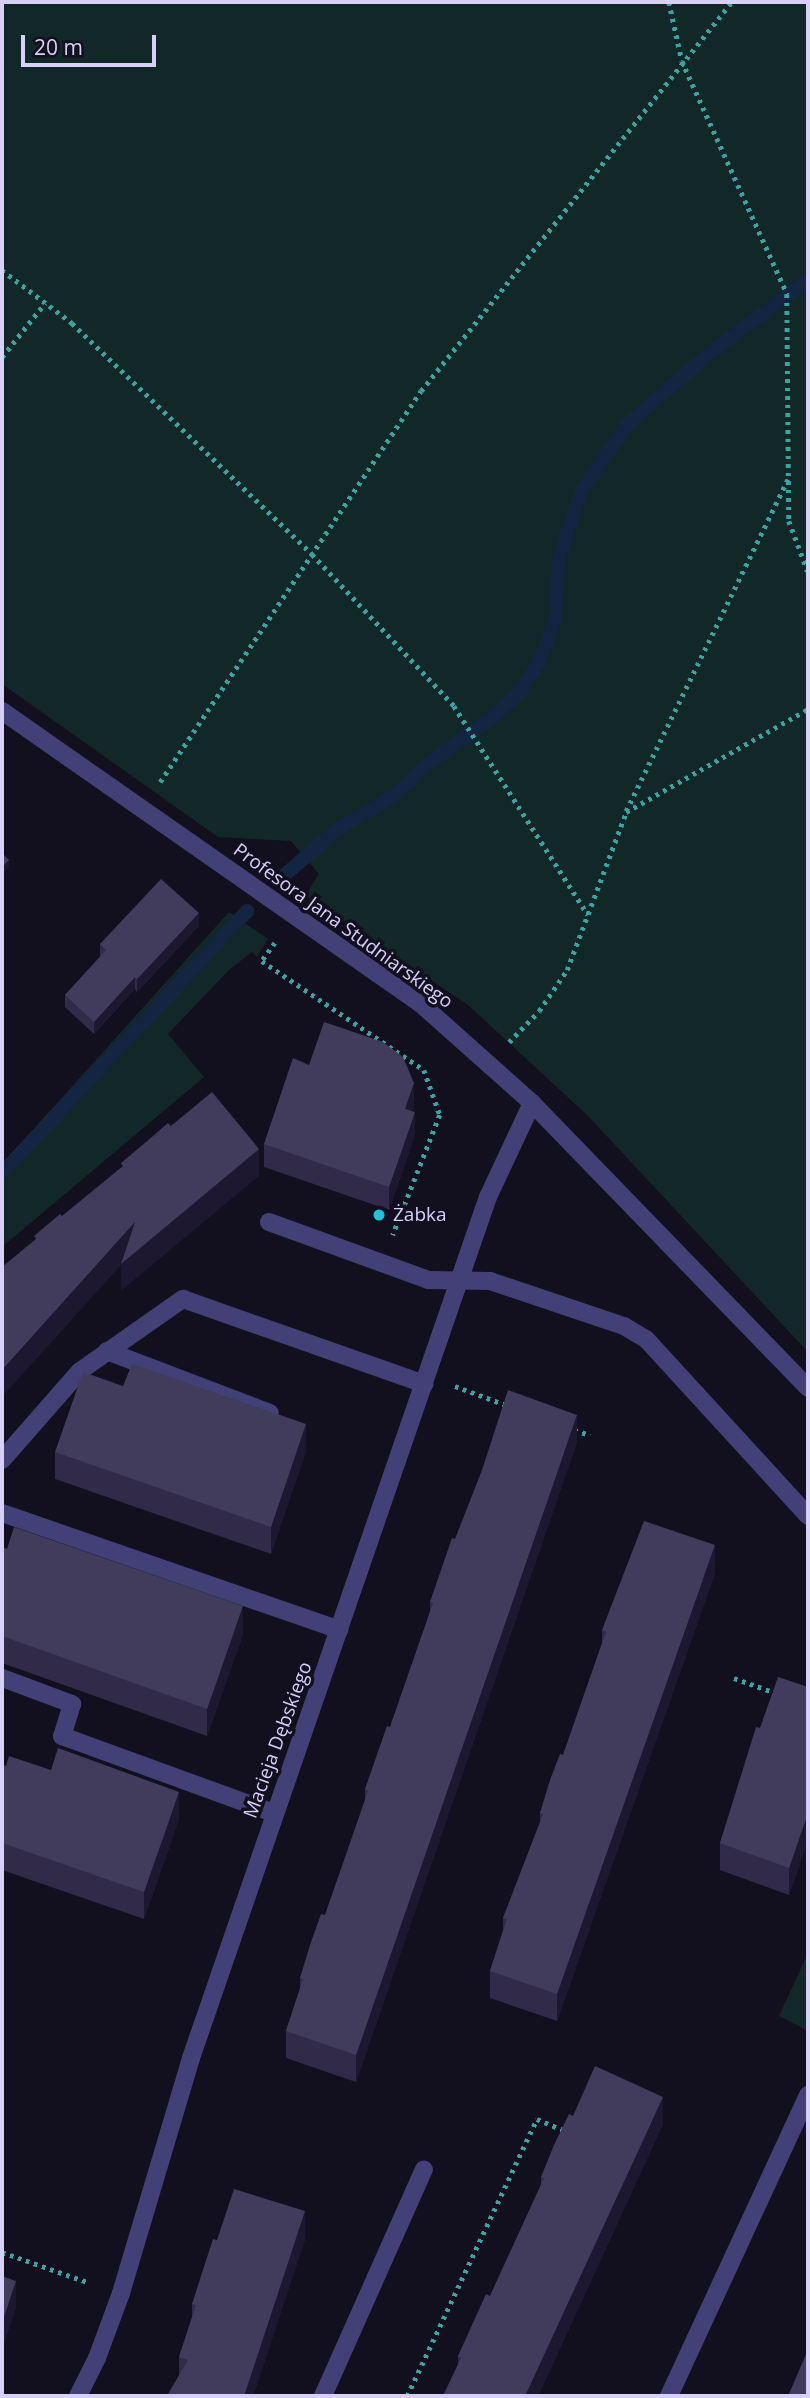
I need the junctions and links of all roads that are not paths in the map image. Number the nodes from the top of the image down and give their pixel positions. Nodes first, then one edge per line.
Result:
1 (2, 710) edge
2 (532, 1102) junction
3 (269, 1222) dead end
4 (461, 1280) junction
5 (107, 1351) junction
6 (425, 1384) junction
7 (808, 1388) edge
8 (285, 1418) edge
9 (2, 1460) edge
10 (2, 1513) edge
11 (808, 1516) edge
12 (340, 1630) junction
13 (2, 1678) edge
14 (274, 1813) junction
15 (808, 2095) edge
16 (424, 2169) dead end
17 (78, 2396) edge
18 (323, 2396) edge
19 (669, 2396) edge

1 - 2 street, Profesora Jana Studniarskiego
2 - 4 street, Macieja Dębskiego
2 - 7 street, Profesora Jana Studniarskiego
3 - 4 street
4 - 6 street, Macieja Dębskiego
4 - 11 street
5 - 6 street
5 - 8 street
5 - 9 street
6 - 12 street, Macieja Dębskiego
10 - 12 street
12 - 14 street, Macieja Dębskiego
13 - 14 street
14 - 17 street, Macieja Dębskiego
15 - 19 street
16 - 18 street

